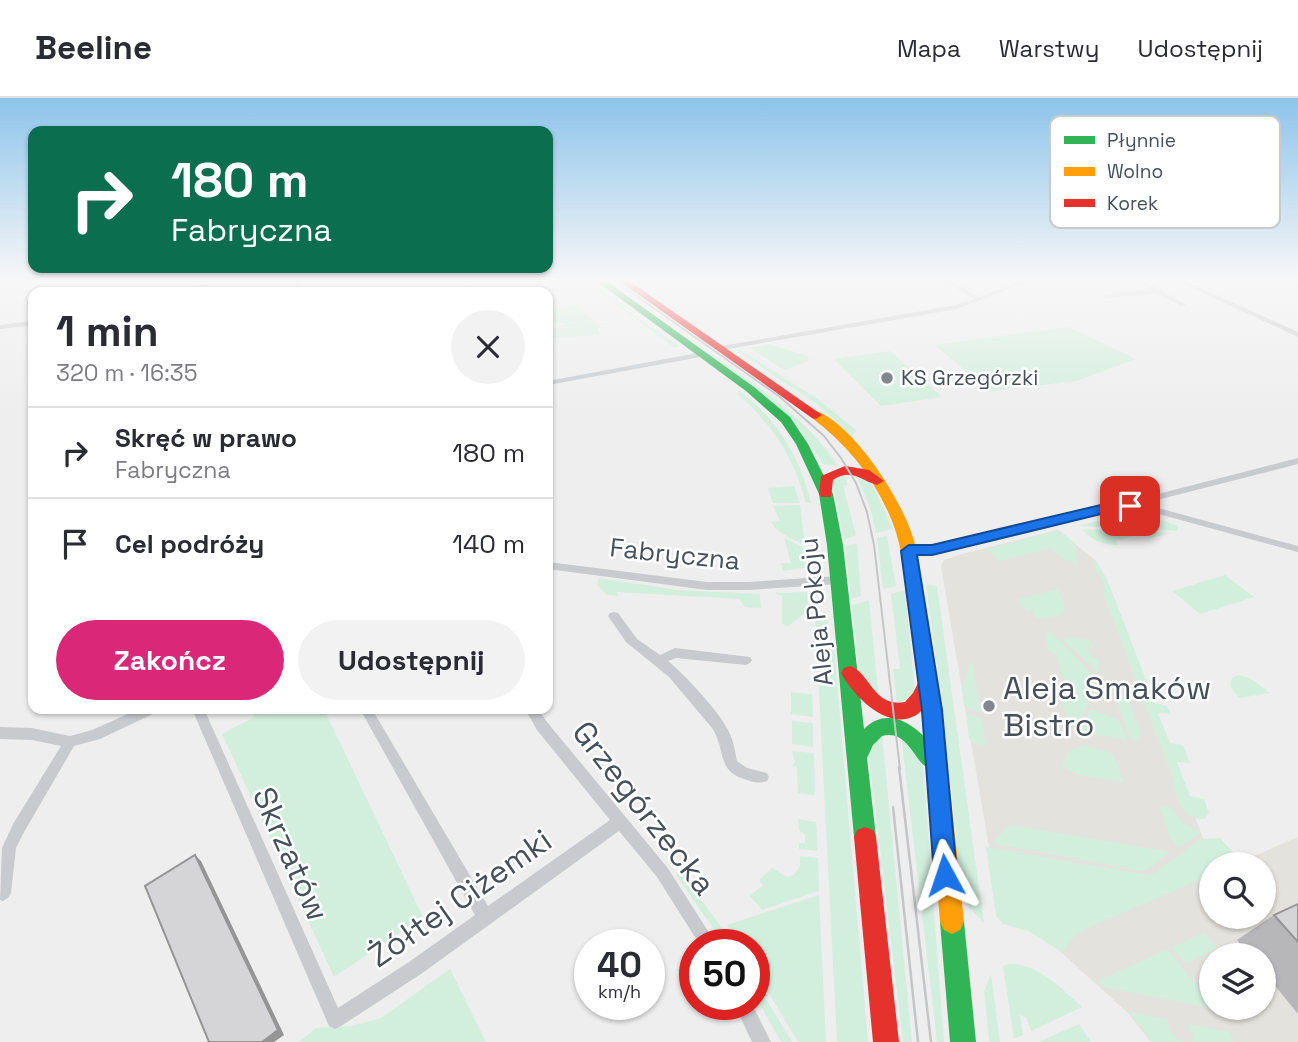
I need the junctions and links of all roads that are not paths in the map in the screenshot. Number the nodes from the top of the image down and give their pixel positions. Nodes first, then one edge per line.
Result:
1 (27, 324) edge
2 (661, 324) edge
3 (687, 324) edge
4 (859, 324) edge
5 (1274, 324) edge
6 (0, 327) edge
7 (1298, 335) edge
8 (722, 348) junction
9 (703, 354) junction
10 (553, 382) edge
11 (1298, 461) edge
12 (886, 490) junction
13 (826, 495) junction
14 (1149, 505) junction
15 (1298, 549) edge
16 (909, 551) junction
17 (553, 566) edge
18 (838, 580) junction
19 (614, 615) dead end
20 (747, 660) dead end
21 (846, 660) junction
22 (658, 661) junction
23 (927, 674) junction
24 (140, 714) edge
25 (200, 714) edge
26 (369, 714) edge
27 (535, 714) edge
28 (0, 733) edge
29 (70, 742) junction
30 (857, 772) junction
31 (762, 777) dead end
32 (938, 788) junction
33 (619, 822) junction
34 (3, 893) dead end
35 (485, 917) junction
36 (699, 929) edge
37 (335, 1020) joint
38 (750, 1020) edge
39 (762, 1042) edge
40 (886, 1042) edge
41 (963, 1042) edge

1 - 6 street
2 - 9 main road, Aleja Pokoju
3 - 8 main road
4 - 8 street
5 - 7 street
8 - 12 main road
9 - 10 street
9 - 13 main road, Aleja Pokoju
11 - 14 street
12 - 13 main road
12 - 16 main road
13 - 18 main road, Aleja Pokoju
14 - 15 street
14 - 16 street
16 - 23 main road
17 - 18 street, Fabryczna
18 - 21 main road, Aleja Pokoju
19 - 22 street
20 - 22 street
21 - 23 main road
21 - 30 main road, Aleja Pokoju
22 - 31 street
23 - 32 main road
24 - 29 street
25 - 37 street, Skrzatów
26 - 35 street
27 - 33 street, Grzegórzecka
28 - 29 street
29 - 34 street
30 - 32 main road
30 - 40 main road, Aleja Pokoju
32 - 41 main road
33 - 35 street, Żółtej Ciżemki
33 - 36 street, Grzegórzecka
35 - 37 street, Żółtej Ciżemki
38 - 39 street

